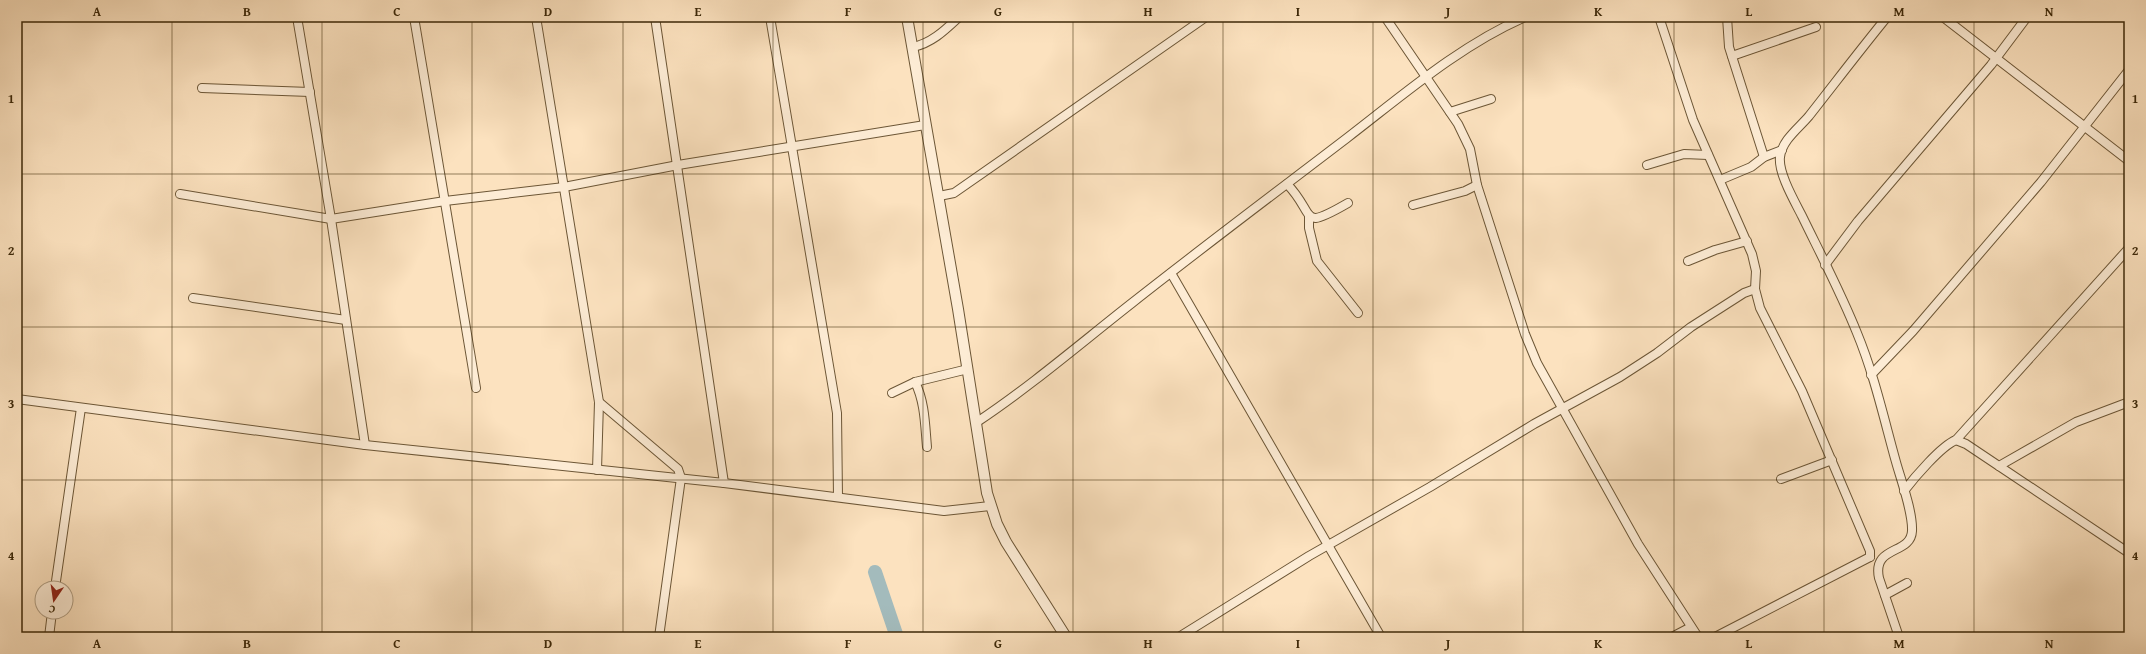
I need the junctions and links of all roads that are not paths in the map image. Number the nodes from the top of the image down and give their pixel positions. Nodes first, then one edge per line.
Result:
1 (297, 17) edge
2 (414, 17) edge
3 (536, 17) edge
4 (655, 17) edge
5 (770, 17) edge
6 (908, 17) edge
7 (960, 17) edge
8 (1206, 17) edge
9 (1385, 17) edge
10 (1525, 17) edge
11 (1659, 17) edge
12 (1886, 17) edge
13 (1943, 17) edge
14 (2027, 17) edge
15 (1729, 18) edge
16 (1816, 27) dead end
17 (912, 47) junction
18 (1732, 56) junction
19 (1996, 58) junction
20 (2129, 70) edge
21 (1426, 77) junction
22 (202, 88) dead end
23 (310, 92) junction
24 (1491, 99) dead end
25 (1450, 112) junction
26 (925, 125) junction
27 (2085, 128) junction
28 (792, 147) junction
29 (1782, 150) junction
30 (1708, 155) junction
31 (1764, 157) junction
32 (2129, 161) edge
33 (678, 165) junction
34 (1647, 165) dead end
35 (1720, 180) junction
36 (1287, 184) junction
37 (1477, 185) junction
38 (564, 187) junction
39 (180, 194) dead end
40 (939, 196) junction
41 (445, 202) junction
42 (1348, 203) dead end
43 (1412, 205) dead end
44 (1309, 216) junction
45 (331, 219) junction
46 (1746, 241) junction
47 (2129, 248) edge
48 (1688, 262) dead end
49 (1825, 265) junction
50 (1171, 273) junction
51 (1755, 289) junction
52 (193, 298) dead end
53 (1358, 313) dead end
54 (346, 320) junction
55 (968, 369) junction
56 (1871, 375) junction
57 (915, 382) junction
58 (476, 388) dead end
59 (892, 393) dead end
60 (17, 399) edge
61 (599, 402) junction
62 (2129, 402) edge
63 (81, 408) junction
64 (1562, 409) junction
65 (977, 422) junction
66 (1956, 440) junction
67 (365, 445) junction
68 (927, 447) dead end
69 (1832, 460) junction
70 (1999, 466) junction
71 (597, 470) junction
72 (681, 478) junction
73 (1781, 479) dead end
74 (724, 483) junction
75 (1904, 491) junction
76 (838, 497) junction
77 (990, 506) junction
78 (1328, 548) junction
79 (2129, 553) edge
80 (1870, 557) junction
81 (1879, 563) junction
82 (57, 580) edge
83 (1907, 583) dead end
84 (1885, 595) junction
85 (51, 620) edge
86 (1691, 627) junction
87 (49, 637) edge
88 (659, 637) edge
89 (1066, 637) edge
90 (1179, 637) edge
91 (1381, 637) edge
92 (1672, 637) edge
93 (1698, 637) edge
94 (1715, 637) edge
95 (1899, 637) edge

1 - 23 street
2 - 41 street
3 - 38 street
4 - 33 street
5 - 28 street
6 - 17 street
7 - 17 street
8 - 40 street
9 - 21 street
10 - 21 street
11 - 30 street
12 - 29 street
13 - 19 street
14 - 19 street
15 - 18 street
16 - 18 street
17 - 26 street
18 - 31 street
19 - 27 street
19 - 49 street
20 - 27 street
21 - 25 street
21 - 36 street
22 - 23 street
23 - 45 street
24 - 25 street
25 - 37 street
26 - 28 street
26 - 40 street
27 - 32 street
27 - 56 street
28 - 33 street
28 - 76 street
29 - 31 street
29 - 49 street
30 - 34 street
30 - 35 street
31 - 35 street
33 - 38 street
33 - 74 street
35 - 46 street
36 - 44 street
36 - 50 street
37 - 43 street
37 - 64 street
38 - 41 street
38 - 61 street
39 - 45 street
40 - 55 street
41 - 45 street
41 - 58 street
42 - 44 street
44 - 53 street
45 - 54 street
46 - 48 street
46 - 51 street
47 - 66 street
49 - 56 street
50 - 65 street
50 - 78 street
51 - 64 street
51 - 69 street
52 - 54 street
54 - 67 street
55 - 57 street
55 - 65 street
56 - 75 street
57 - 59 street
57 - 68 street
60 - 63 street
61 - 71 street
61 - 72 street
62 - 70 street
63 - 67 street
63 - 82 street
64 - 78 street
64 - 86 street
65 - 77 street
66 - 70 street
66 - 75 street
67 - 71 street
69 - 73 street
69 - 80 street
70 - 79 street
71 - 72 street
72 - 74 street
72 - 88 street
74 - 76 street
75 - 81 street
76 - 77 street
77 - 89 street
78 - 90 street
78 - 91 street
80 - 81 street
80 - 94 street
81 - 84 street
83 - 84 street
84 - 95 street
85 - 87 street
86 - 92 street
86 - 93 street

